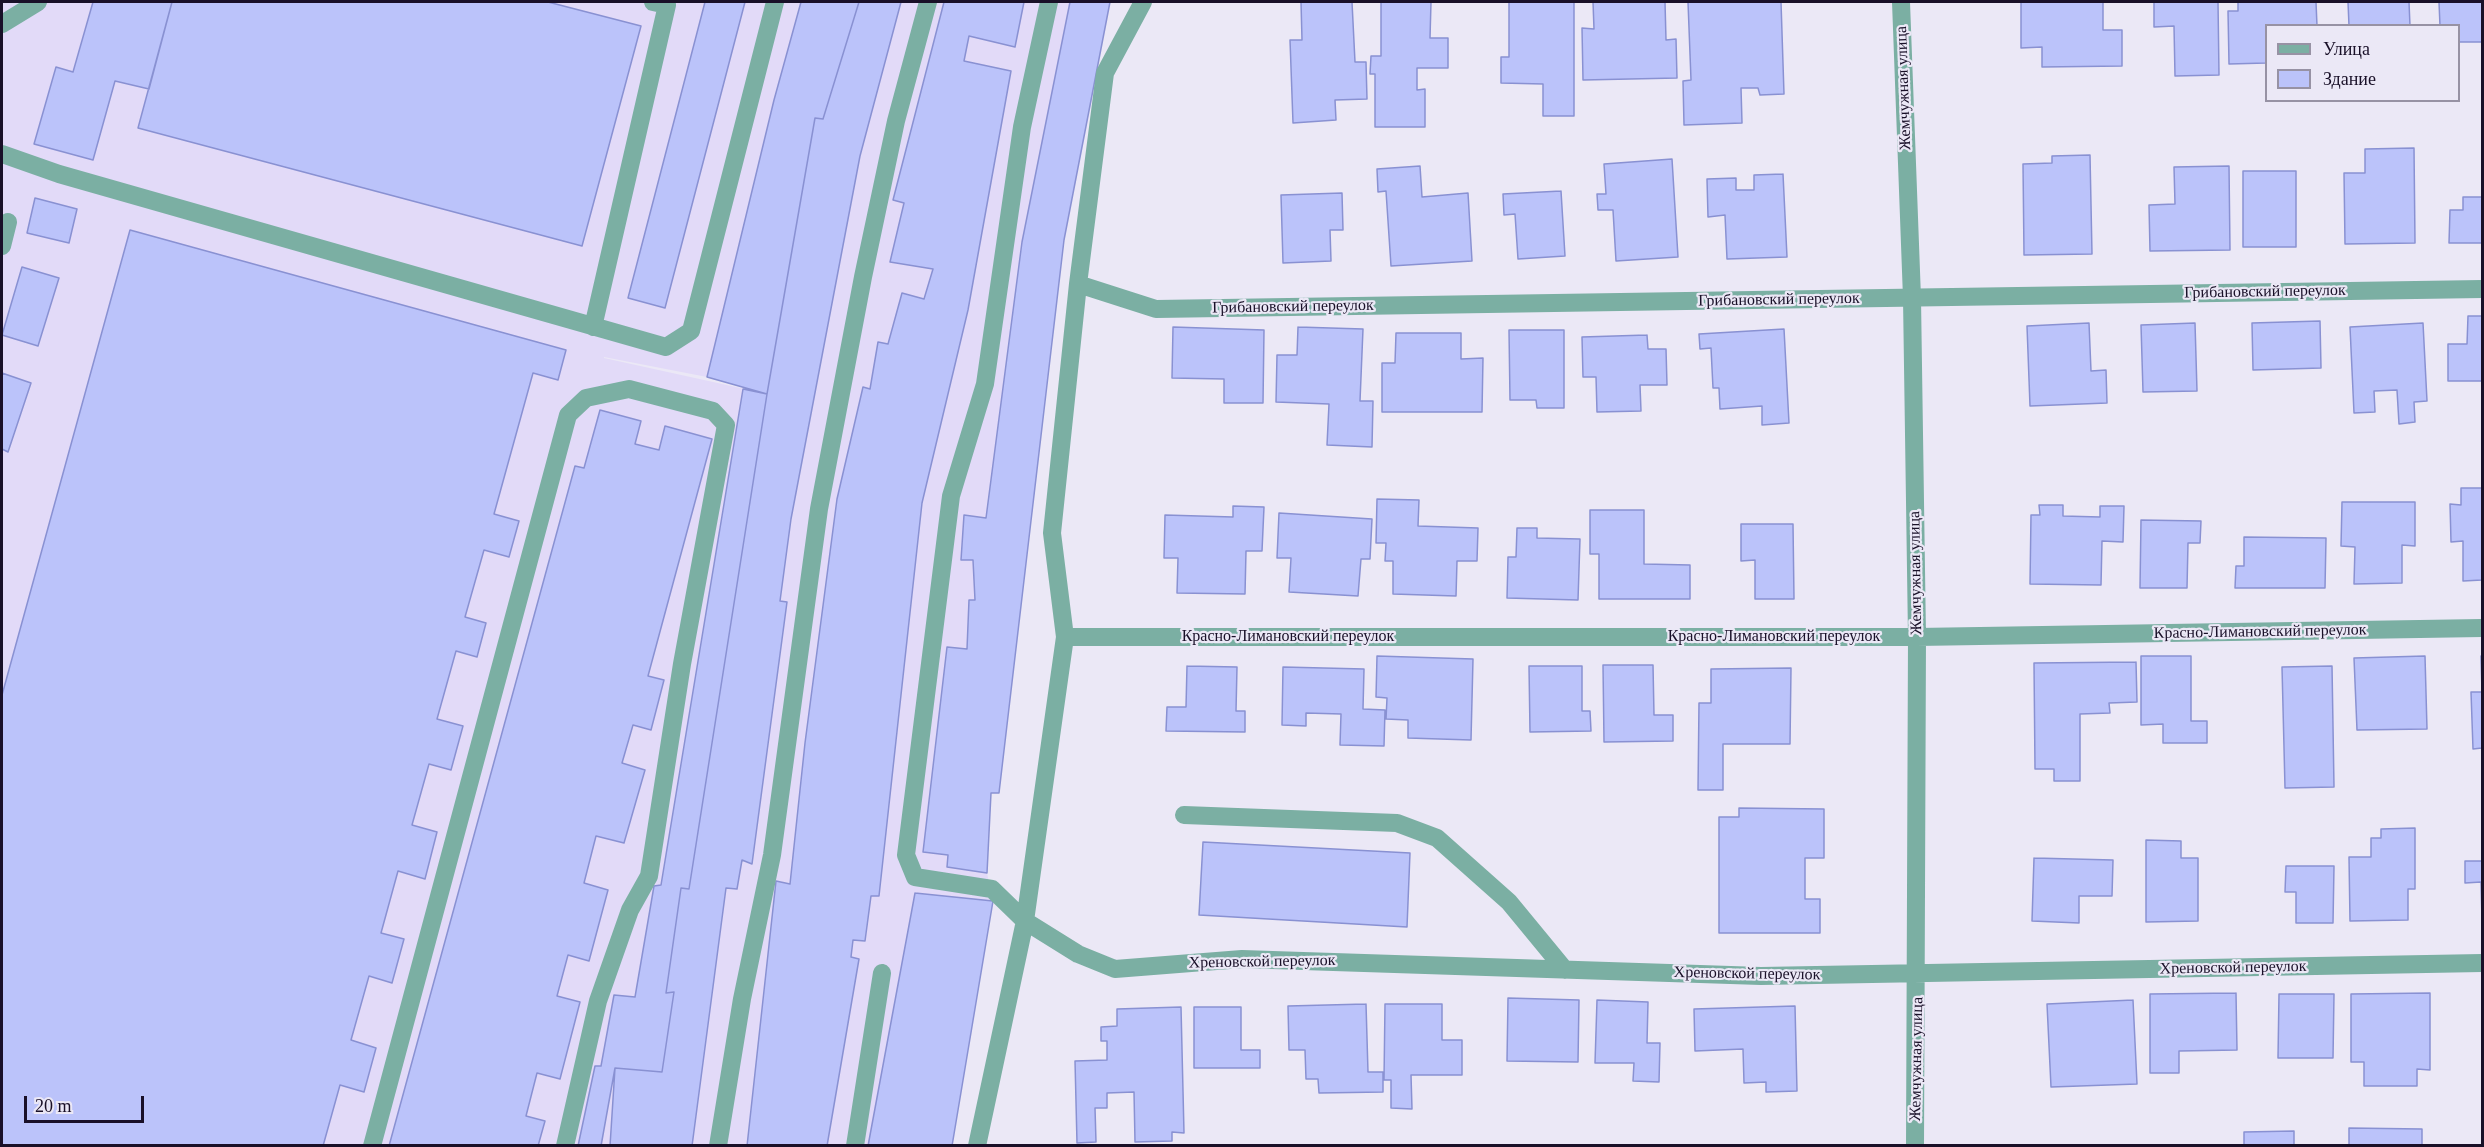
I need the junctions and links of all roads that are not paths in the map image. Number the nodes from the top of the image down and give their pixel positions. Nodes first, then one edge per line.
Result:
1 (38, 2) edge
2 (653, 2) edge
3 (775, 2) edge
4 (928, 2) edge
5 (1049, 2) edge
6 (1143, 2) edge
7 (1901, 2) edge
8 (2, 24) edge
9 (2, 154) edge
10 (8, 222) dead end
11 (2, 246) edge
12 (1078, 284) junction
13 (2482, 289) edge
14 (1912, 298) junction
15 (593, 327) junction
16 (2482, 628) edge
17 (1917, 637) junction
18 (1065, 638) junction
19 (1184, 815) dead end
20 (1025, 921) junction
21 (2482, 963) edge
22 (1565, 970) junction
23 (882, 973) dead end
24 (1918, 974) junction
25 (372, 1146) edge
26 (565, 1146) edge
27 (718, 1146) edge
28 (855, 1146) edge
29 (977, 1146) edge
30 (1915, 1146) edge

1 - 8 street
2 - 15 street
3 - 15 street
4 - 27 street
5 - 20 street, Хреновской переулок
6 - 12 street
7 - 14 street, Жемчужная улица
9 - 15 street
10 - 11 street
12 - 14 street, Грибановский переулок
12 - 18 street
13 - 14 street, Грибановский переулок
14 - 17 street, Жемчужная улица
16 - 17 street, Красно-Лимановский переулок
17 - 18 street, Красно-Лимановский переулок
17 - 24 street, Жемчужная улица
18 - 20 street
19 - 22 street
20 - 22 street, Хреновской переулок
20 - 29 street
21 - 24 street, Хреновской переулок
22 - 24 street, Хреновской переулок
23 - 28 street
24 - 30 street, Жемчужная улица
25 - 26 street

